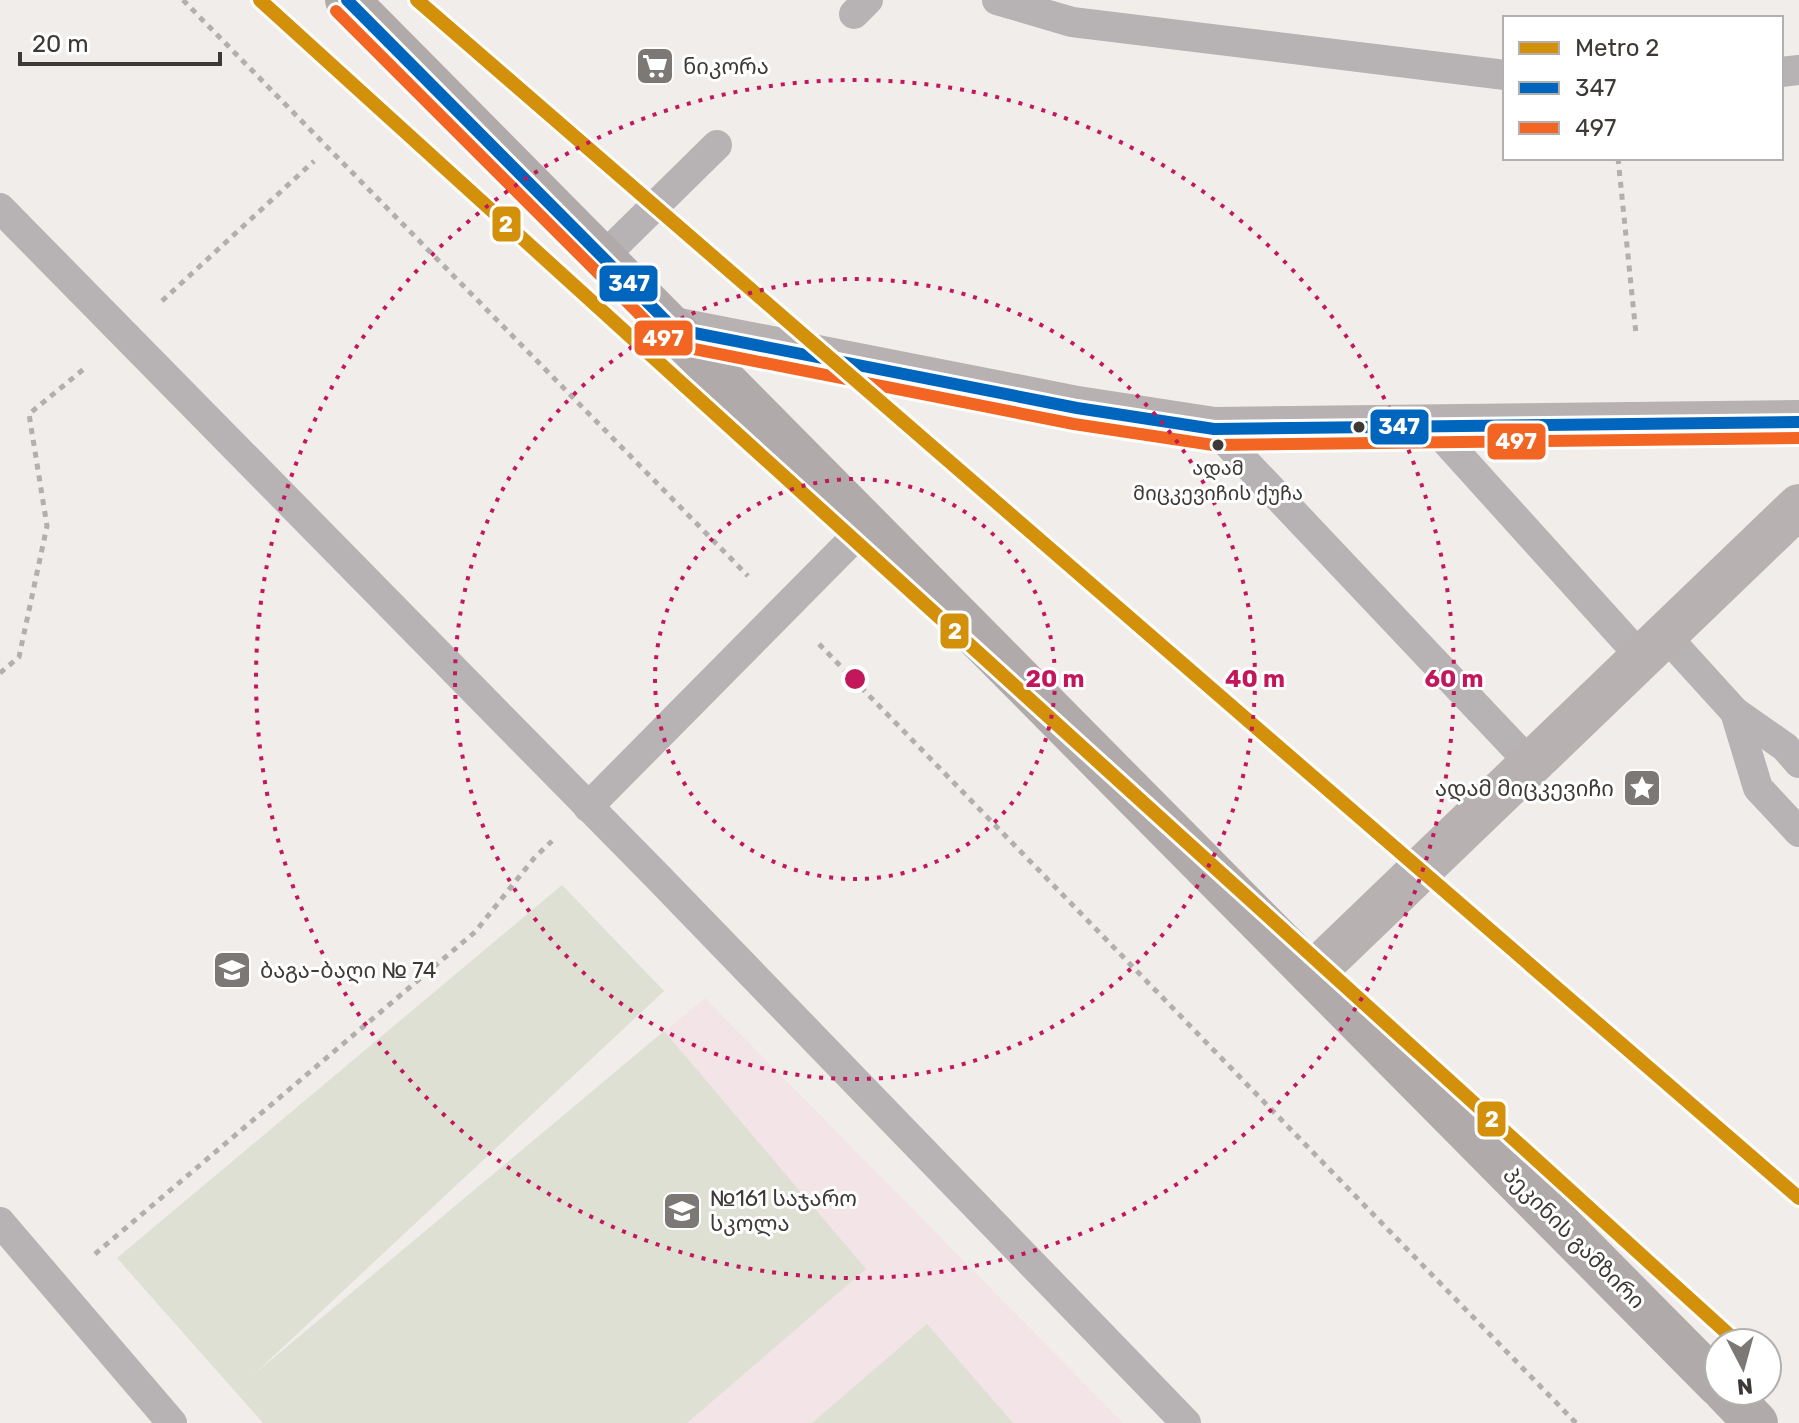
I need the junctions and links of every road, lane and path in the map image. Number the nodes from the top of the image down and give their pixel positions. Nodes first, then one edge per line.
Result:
1 (183, 0) edge
2 (347, 0) edge
3 (997, 0) edge
4 (1093, 0) edge
5 (1072, 22) junction
6 (1503, 75) edge
7 (717, 145) dead end
8 (1618, 160) edge
9 (314, 161) dead end
10 (0, 208) edge
11 (602, 258) junction
12 (674, 329) junction
13 (1636, 334) dead end
14 (124, 336) junction
15 (1799, 422) edge
16 (1434, 428) junction
17 (1214, 429) junction
18 (1799, 506) edge
19 (867, 525) junction
20 (783, 612) junction
21 (1653, 646) junction
22 (0, 673) edge
23 (1735, 712) junction
24 (1799, 763) edge
25 (1531, 764) junction
26 (588, 807) junction
27 (1799, 832) edge
28 (1312, 974) junction
29 (0, 1222) edge
30 (56, 1287) junction
31 (1703, 1369) edge
32 (1740, 1407) edge
33 (172, 1423) edge
34 (1186, 1423) edge
35 (1576, 1423) edge
36 (1756, 1423) edge

1 - 20 path
2 - 11 main road, პეკინის გამზირი
3 - 5 lane
4 - 5 lane
5 - 6 lane
7 - 11 lane
8 - 13 path
9 - 14 path
10 - 14 lane
11 - 12 main road, პეკინის გამზირი
12 - 17 main road
12 - 19 main road, პეკინის გამზირი
14 - 22 path
14 - 26 lane
15 - 16 main road
16 - 17 main road
16 - 21 lane
17 - 25 lane
18 - 21 main road
19 - 20 lane
19 - 28 main road, პეკინის გამზირი
20 - 26 lane
20 - 35 path
21 - 23 lane
21 - 25 main road
23 - 24 lane
23 - 27 lane
25 - 28 main road
26 - 30 path
26 - 34 lane
28 - 31 main road, პეკინის გამზირი
29 - 30 lane
30 - 33 lane
32 - 36 main road

